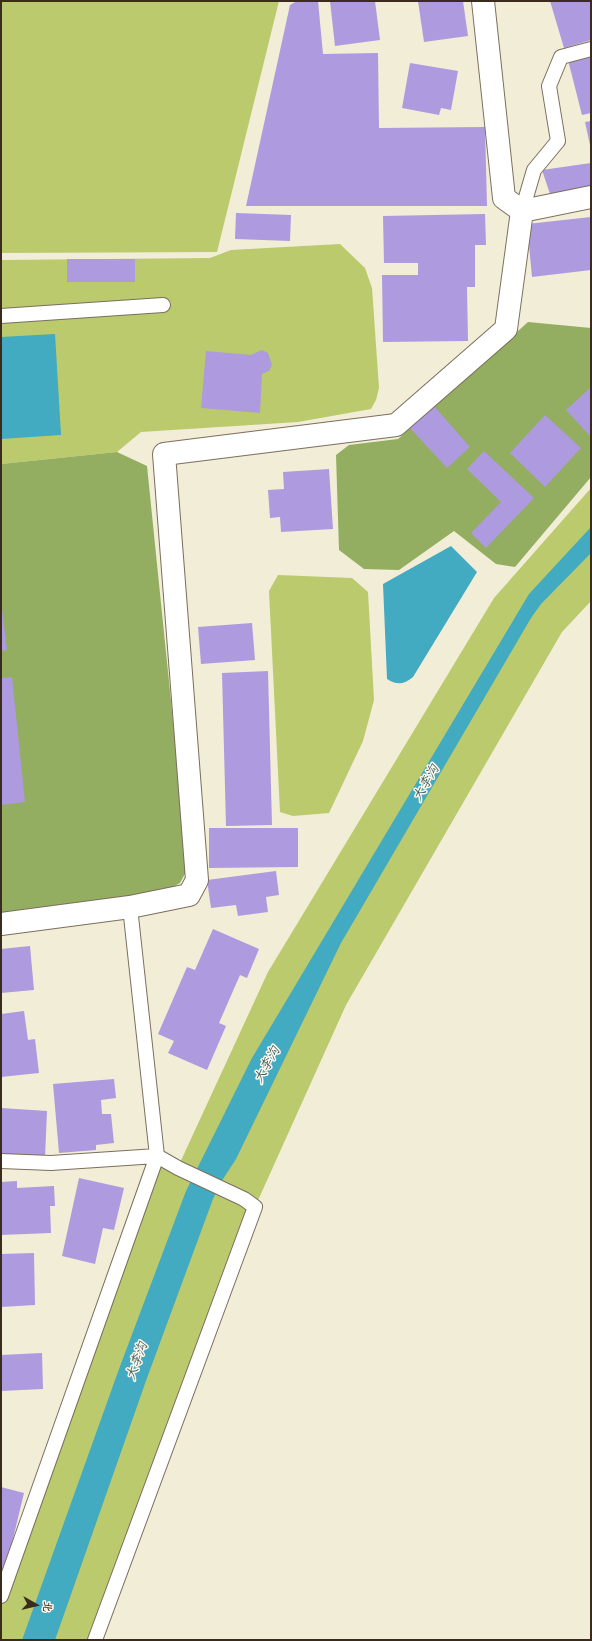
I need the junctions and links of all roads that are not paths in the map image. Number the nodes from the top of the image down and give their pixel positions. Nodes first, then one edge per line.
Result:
1 (483, 1) edge
2 (591, 49) edge
3 (591, 197) edge
4 (522, 211) junction
5 (163, 305) dead end
6 (1, 316) edge
7 (130, 907) junction
8 (1, 924) edge
9 (156, 1156) junction
10 (1, 1161) edge
11 (1, 1596) edge
12 (95, 1640) edge

1 - 4 street
2 - 4 lane
3 - 4 street
4 - 7 street
5 - 6 lane
7 - 8 street
7 - 9 lane
9 - 10 lane
9 - 11 lane
9 - 12 lane

